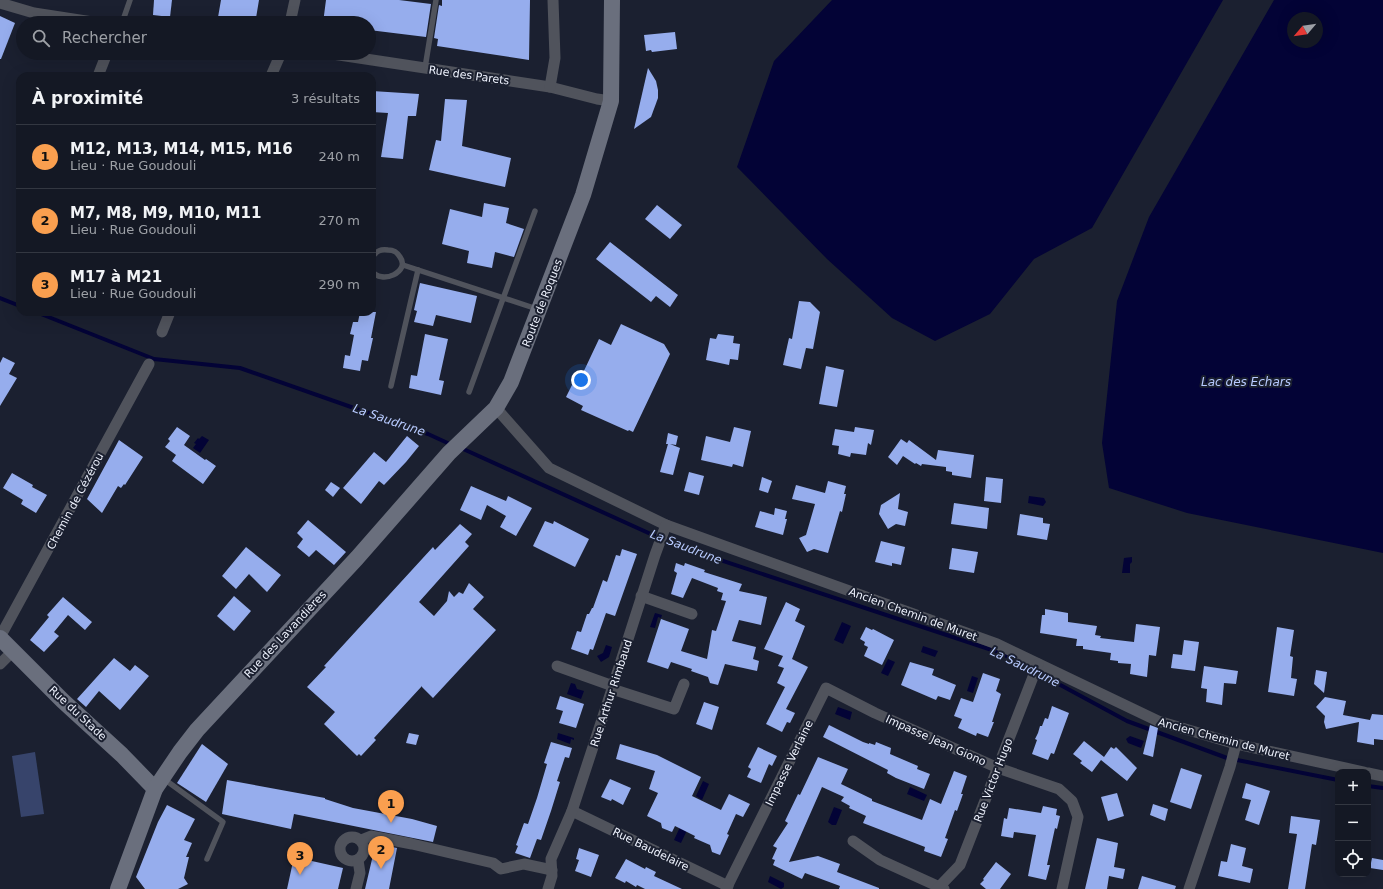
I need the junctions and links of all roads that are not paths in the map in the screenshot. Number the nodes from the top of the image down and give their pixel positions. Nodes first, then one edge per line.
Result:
1 (130, 0) edge
2 (295, 0) edge
3 (436, 0) edge
4 (553, 0) edge
5 (612, 0) edge
6 (0, 3) edge
7 (54, 16) edge
8 (124, 16) edge
9 (292, 16) edge
10 (104, 60) edge
11 (278, 60) edge
12 (372, 60) edge
13 (425, 68) junction
14 (100, 72) edge
15 (273, 72) edge
16 (550, 87) junction
17 (611, 101) junction
18 (535, 211) dead end
19 (376, 252) edge
20 (403, 265) junction
21 (418, 270) junction
22 (376, 275) edge
23 (505, 298) junction
24 (539, 310) junction
25 (168, 316) edge
26 (162, 332) dead end
27 (149, 364) dead end
28 (391, 386) dead end
29 (469, 392) dead end
30 (496, 408) junction
31 (666, 525) junction
32 (641, 596) junction
33 (692, 614) dead end
34 (0, 638) edge
35 (13, 650) junction
36 (0, 664) edge
37 (1038, 664) junction
38 (557, 666) dead end
39 (684, 684) dead end
40 (613, 688) junction
41 (875, 713) joint
42 (1235, 749) junction
43 (998, 768) junction
44 (1347, 769) edge
45 (1371, 774) edge
46 (1383, 776) edge
47 (159, 783) junction
48 (572, 811) junction
49 (361, 840) junction
50 (853, 841) dead end
51 (207, 859) dead end
52 (358, 860) junction
53 (552, 870) junction
54 (727, 888) edge
55 (940, 888) edge
56 (118, 889) edge
57 (356, 889) edge
58 (548, 889) edge
59 (1062, 889) edge
60 (1189, 889) edge

1 - 8 lane
2 - 9 street
3 - 13 lane
4 - 16 street
5 - 17 street, Route de Roques
6 - 7 street
10 - 14 street
11 - 15 street
12 - 13 street, Rue des Parets
13 - 16 street, Rue des Parets
16 - 17 street, Rue des Parets
17 - 24 street, Route de Roques
18 - 23 lane
19 - 20 lane
20 - 21 lane
20 - 22 lane
21 - 23 lane
21 - 28 lane
23 - 24 lane
23 - 29 lane
24 - 30 street, Route de Roques
25 - 26 street
27 - 34 street, Chemin de Cézérou
30 - 31 street, Ancien Chemin de Muret
30 - 47 street, Rue des Lavandières
31 - 32 street, Rue Arthur Rimbaud
31 - 37 street, Ancien Chemin de Muret
32 - 33 street
32 - 40 street, Rue Arthur Rimbaud
34 - 35 street, Rue du Stade
35 - 36 street
35 - 47 street, Rue du Stade
37 - 42 street, Ancien Chemin de Muret
37 - 43 street, Rue Victor Hugo
38 - 40 street
39 - 40 street
40 - 48 street, Rue Arthur Rimbaud
41 - 43 street, Impasse Jean Giono
41 - 54 street, Impasse Verlaine
42 - 44 street, Ancien Chemin de Muret
42 - 60 street
43 - 55 street, Rue Victor Hugo
43 - 59 street, Impasse Jean Giono
45 - 46 street
47 - 51 lane
47 - 56 street, Rue des Lavandières
48 - 53 street, Rue Arthur Rimbaud
48 - 54 street, Rue Baudelaire
49 - 52 street
49 - 52 street
49 - 53 street
50 - 55 street
52 - 57 street
53 - 58 street

